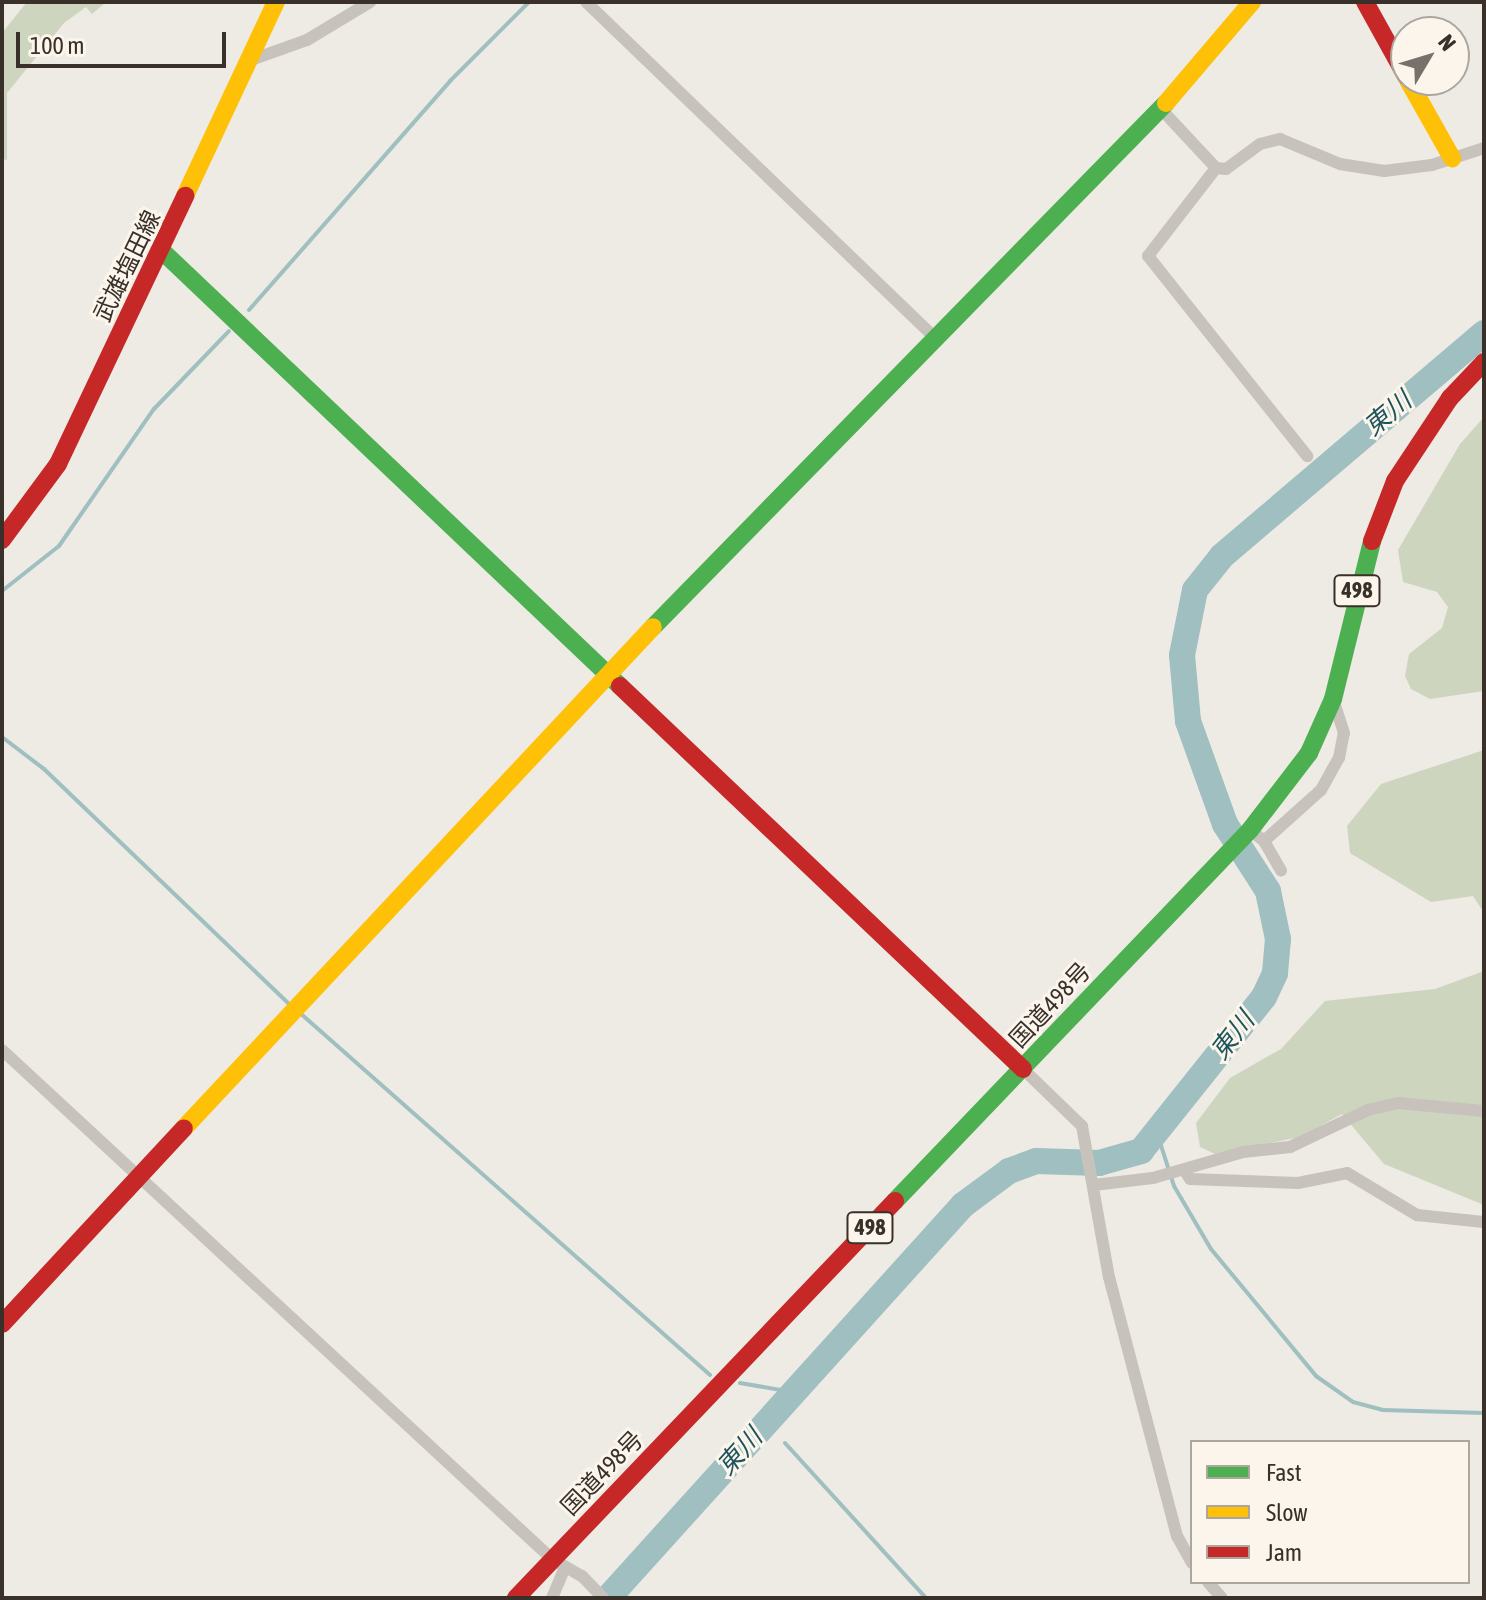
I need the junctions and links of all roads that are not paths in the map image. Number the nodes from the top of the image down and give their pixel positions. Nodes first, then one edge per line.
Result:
1 (276, 2) edge
2 (370, 2) edge
3 (586, 2) edge
4 (1252, 2) edge
5 (1365, 2) edge
6 (1390, 47) edge
7 (251, 60) junction
8 (1417, 96) edge
9 (1161, 109) junction
10 (1484, 148) edge
11 (1452, 158) junction
12 (1216, 168) junction
13 (161, 250) junction
14 (936, 339) junction
15 (1484, 362) edge
16 (1307, 456) dead end
17 (2, 540) edge
18 (608, 672) junction
19 (1333, 699) junction
20 (1257, 835) junction
21 (1281, 870) dead end
22 (2, 1050) edge
23 (1023, 1069) junction
24 (1484, 1111) edge
25 (1185, 1171) junction
26 (139, 1176) junction
27 (1093, 1181) junction
28 (1484, 1222) edge
29 (2, 1324) edge
30 (1190, 1559) edge
31 (558, 1563) junction
32 (600, 1594) edge
33 (516, 1598) edge
34 (552, 1598) edge

1 - 7 main road, 武雄塩田線
2 - 7 street
3 - 14 street
4 - 9 main road
5 - 6 main road
7 - 13 main road, 武雄塩田線
8 - 11 main road
9 - 12 street
9 - 14 main road
10 - 11 street
11 - 12 street
12 - 16 street
13 - 17 main road, 武雄塩田線
13 - 18 main road
14 - 18 main road
15 - 19 main road, 国道498号 / 498
18 - 23 main road
18 - 26 main road
19 - 20 main road, 国道498号 / 498
19 - 20 street
20 - 21 street
20 - 23 main road, 国道498号 / 498
22 - 26 street
23 - 27 street
23 - 31 main road, 国道498号 / 498
24 - 25 street
25 - 27 street
25 - 28 street
26 - 29 main road
26 - 31 street
27 - 30 street
31 - 32 street
31 - 33 main road, 国道498号 / 498
31 - 34 street

